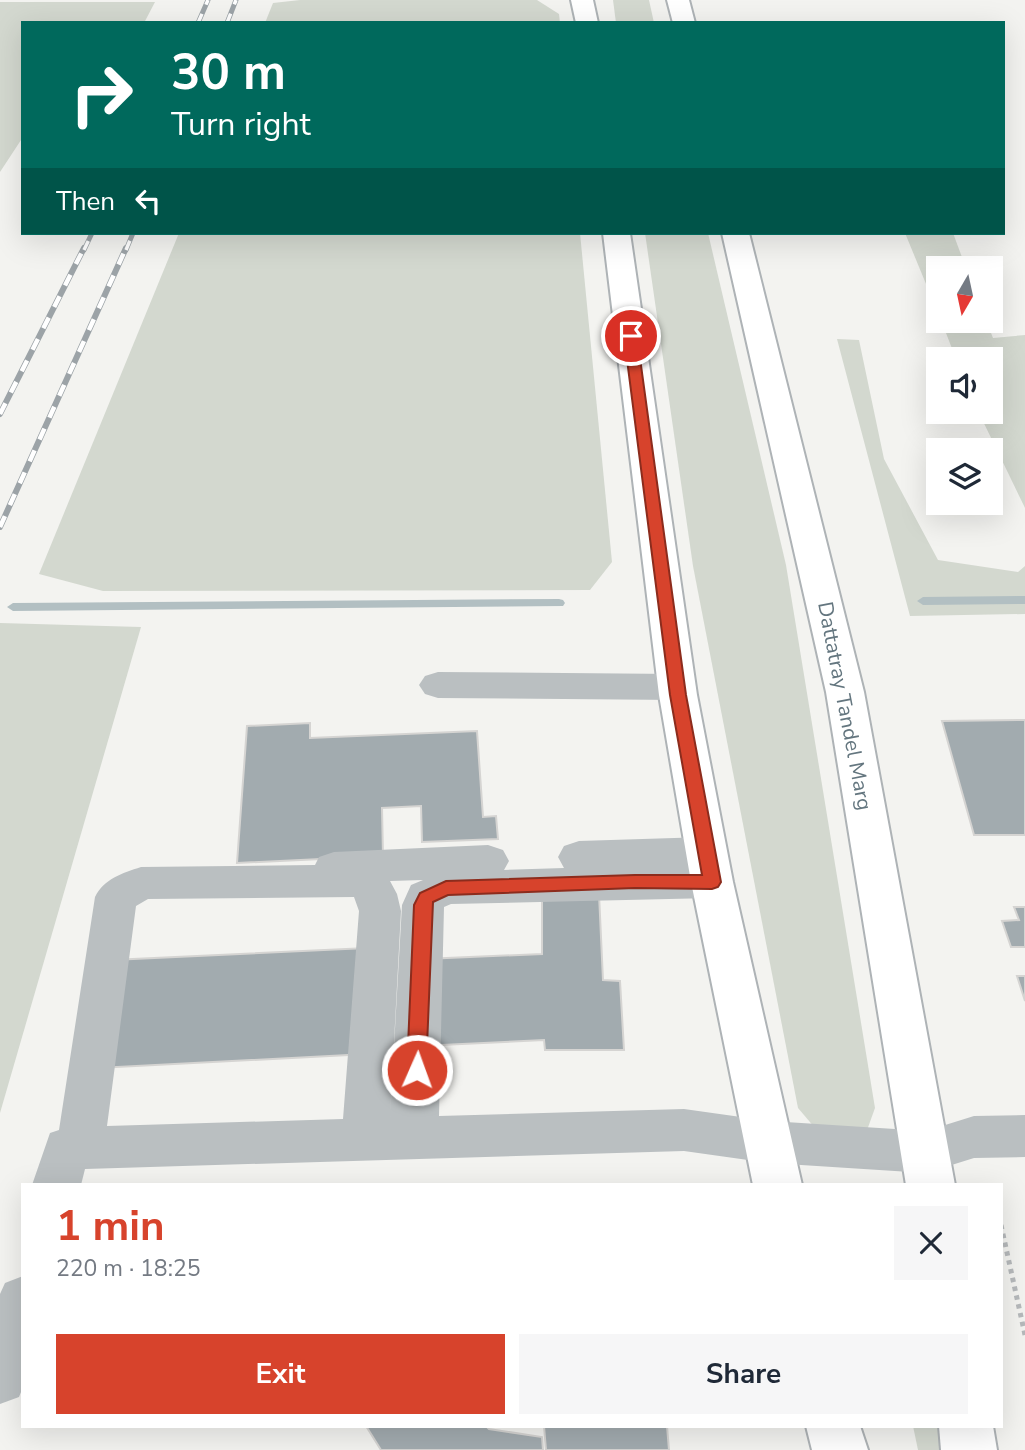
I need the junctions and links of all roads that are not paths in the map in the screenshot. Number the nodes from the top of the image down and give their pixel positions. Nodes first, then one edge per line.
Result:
1 (582, 0) edge
2 (678, 0) edge
3 (587, 21) edge
4 (683, 21) edge
5 (617, 235) edge
6 (735, 235) edge
7 (438, 685) dead end
8 (677, 687) junction
9 (709, 867) junction
10 (310, 869) dead end
11 (1025, 1136) edge
12 (415, 1137) junction
13 (365, 1139) junction
14 (774, 1163) edge
15 (68, 1166) edge
16 (929, 1169) edge
17 (21, 1307) edge
18 (0, 1378) edge
19 (834, 1428) edge
20 (965, 1428) edge
21 (839, 1450) edge
22 (969, 1450) edge

1 - 3 main road
2 - 4 main road
5 - 8 main road
6 - 16 main road, Dattatray Tandel Marg
7 - 8 street
8 - 9 main road
9 - 10 street
9 - 12 street
9 - 14 main road
11 - 16 street
12 - 13 street
12 - 14 street
13 - 15 street
13 - 15 street
14 - 16 street
17 - 18 street
19 - 21 main road
20 - 22 main road

